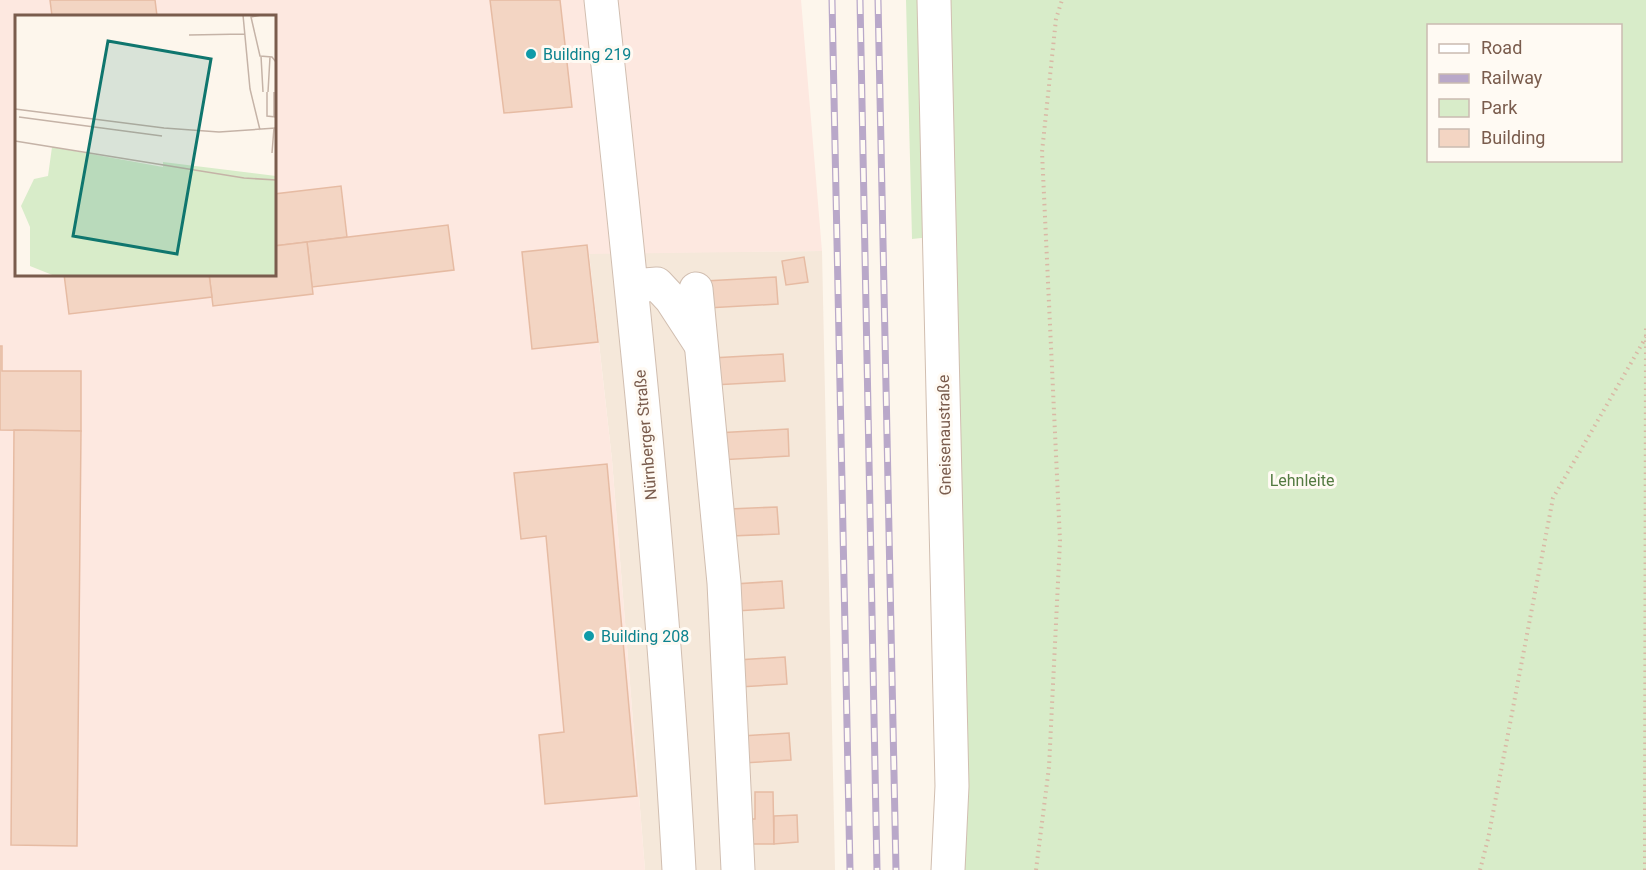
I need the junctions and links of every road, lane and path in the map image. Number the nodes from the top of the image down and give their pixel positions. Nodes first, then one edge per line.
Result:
1 (601, 0) edge
2 (934, 0) edge
3 (1062, 0) edge
4 (632, 286) junction
5 (696, 289) dead end
6 (1646, 327) edge
7 (1646, 338) edge
8 (703, 349) junction
9 (679, 870) edge
10 (738, 870) edge
11 (948, 870) edge
12 (1036, 870) edge
13 (1480, 870) edge
14 (1645, 870) edge

1 - 4 street, Nürnberger Straße
2 - 11 street, Gneisenaustraße
3 - 12 path
4 - 8 street
4 - 9 street, Nürnberger Straße
5 - 8 street
6 - 7 path
7 - 13 path
7 - 14 path
8 - 10 street

